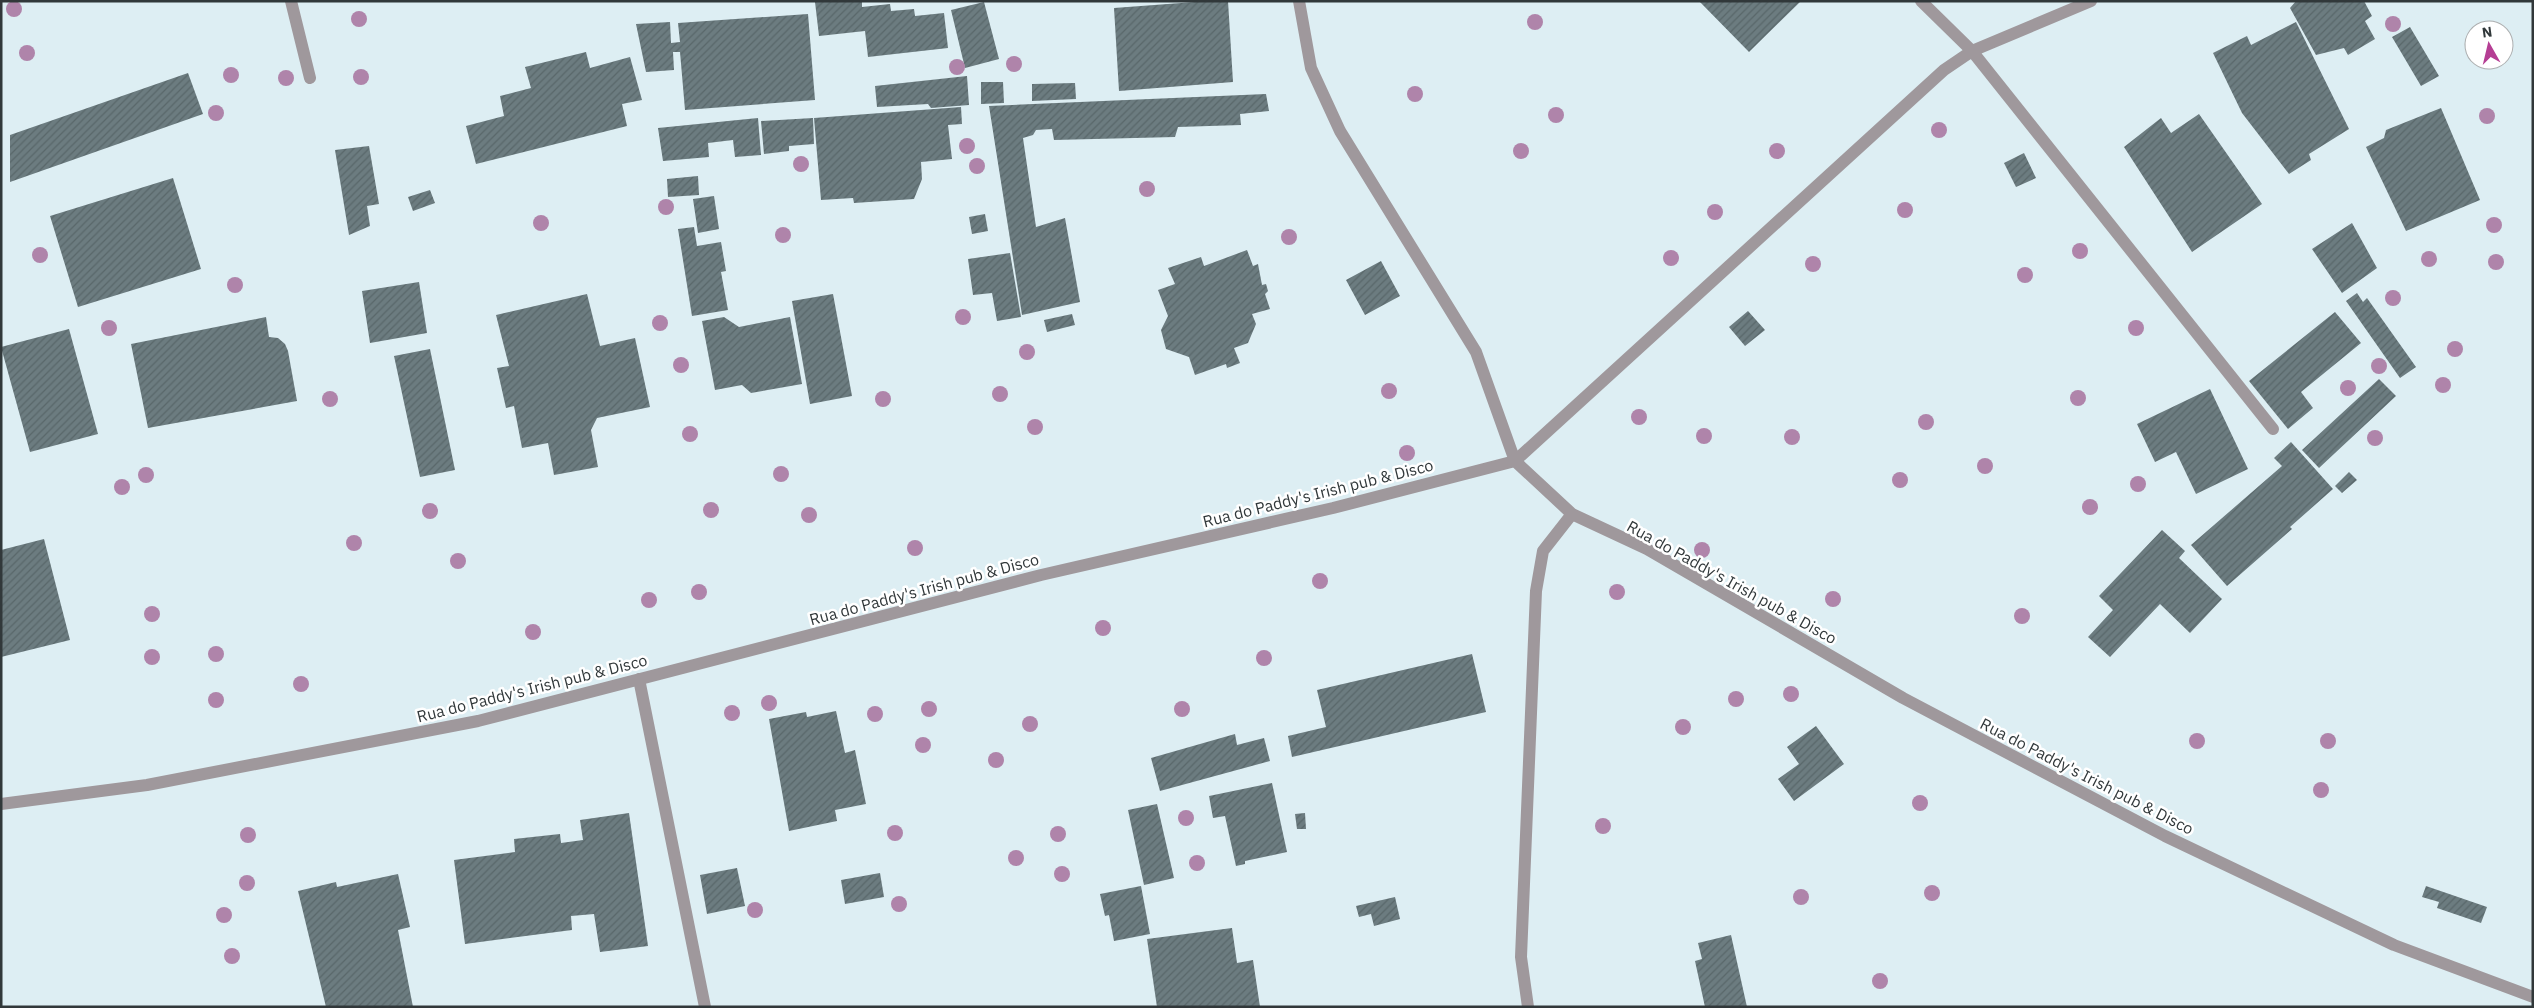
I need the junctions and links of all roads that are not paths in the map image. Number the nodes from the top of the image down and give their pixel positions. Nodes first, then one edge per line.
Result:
1 (291, 1) edge
2 (1299, 1) edge
3 (1921, 1) edge
4 (2091, 1) edge
5 (1972, 51) junction
6 (310, 78) dead end
7 (2273, 429) dead end
8 (1515, 461) junction
9 (1572, 514) junction
10 (639, 679) junction
11 (1, 804) edge
12 (2533, 997) edge
13 (705, 1007) edge
14 (1528, 1007) edge

1 - 6 street
2 - 8 street
3 - 5 street
4 - 5 street
5 - 7 street
5 - 8 street
8 - 9 street, Rua do Paddy's Irish pub & Disco
8 - 10 street, Rua do Paddy's Irish pub & Disco
9 - 12 street, Rua do Paddy's Irish pub & Disco
9 - 14 street
10 - 11 street, Rua do Paddy's Irish pub & Disco
10 - 13 street

